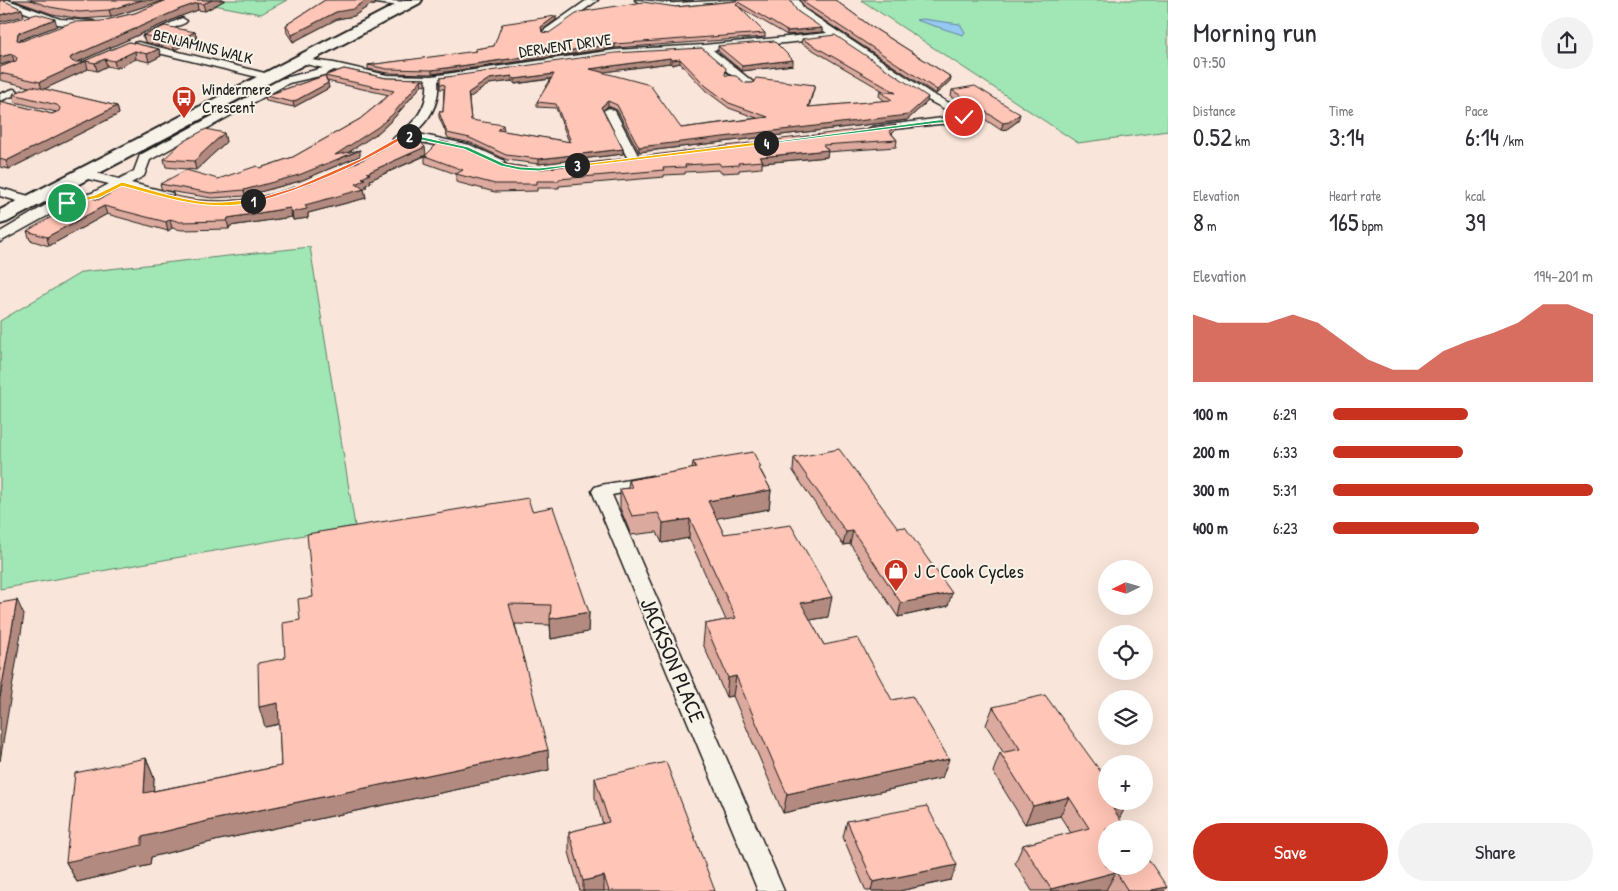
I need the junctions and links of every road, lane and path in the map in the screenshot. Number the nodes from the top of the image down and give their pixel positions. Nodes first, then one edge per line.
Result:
1 (0, 0) edge
2 (376, 0) edge
3 (592, 0) edge
4 (640, 0) edge
5 (736, 0) edge
6 (794, 0) edge
7 (412, 2) edge
8 (40, 16) junction
9 (24, 21) edge
10 (182, 21) dead end
11 (106, 23) edge
12 (75, 24) junction
13 (58, 30) edge
14 (546, 33) edge
15 (835, 35) junction
16 (704, 48) junction
17 (301, 60) junction
18 (334, 66) junction
19 (269, 77) junction
20 (432, 79) junction
21 (748, 84) edge
22 (13, 92) edge
23 (3, 102) edge
24 (609, 111) dead end
25 (863, 131) edge
26 (406, 135) junction
27 (391, 144) edge
28 (634, 159) edge
29 (512, 167) edge
30 (84, 174) junction
31 (122, 184) junction
32 (0, 192) edge
33 (182, 200) edge
34 (31, 201) junction
35 (0, 218) edge
36 (0, 238) edge
37 (668, 479) edge
38 (771, 891) edge

1 - 8 street
2 - 7 street
3 - 14 street
4 - 5 street
6 - 15 street
7 - 17 main road
8 - 9 street
8 - 12 street
10 - 19 street, BENJAMINS WALK
11 - 12 street
12 - 13 street
15 - 16 street, DERWENT DRIVE
15 - 25 street
16 - 20 street, DERWENT DRIVE
16 - 21 street
17 - 18 street, DERWENT DRIVE
17 - 19 main road
18 - 20 street, DERWENT DRIVE
18 - 31 street
19 - 30 main road
20 - 26 street
22 - 23 street
24 - 28 street
26 - 27 street
26 - 29 street
30 - 31 street
30 - 34 main road
31 - 33 street
31 - 36 street
32 - 34 street
34 - 35 main road
37 - 38 street, JACKSON PLACE

